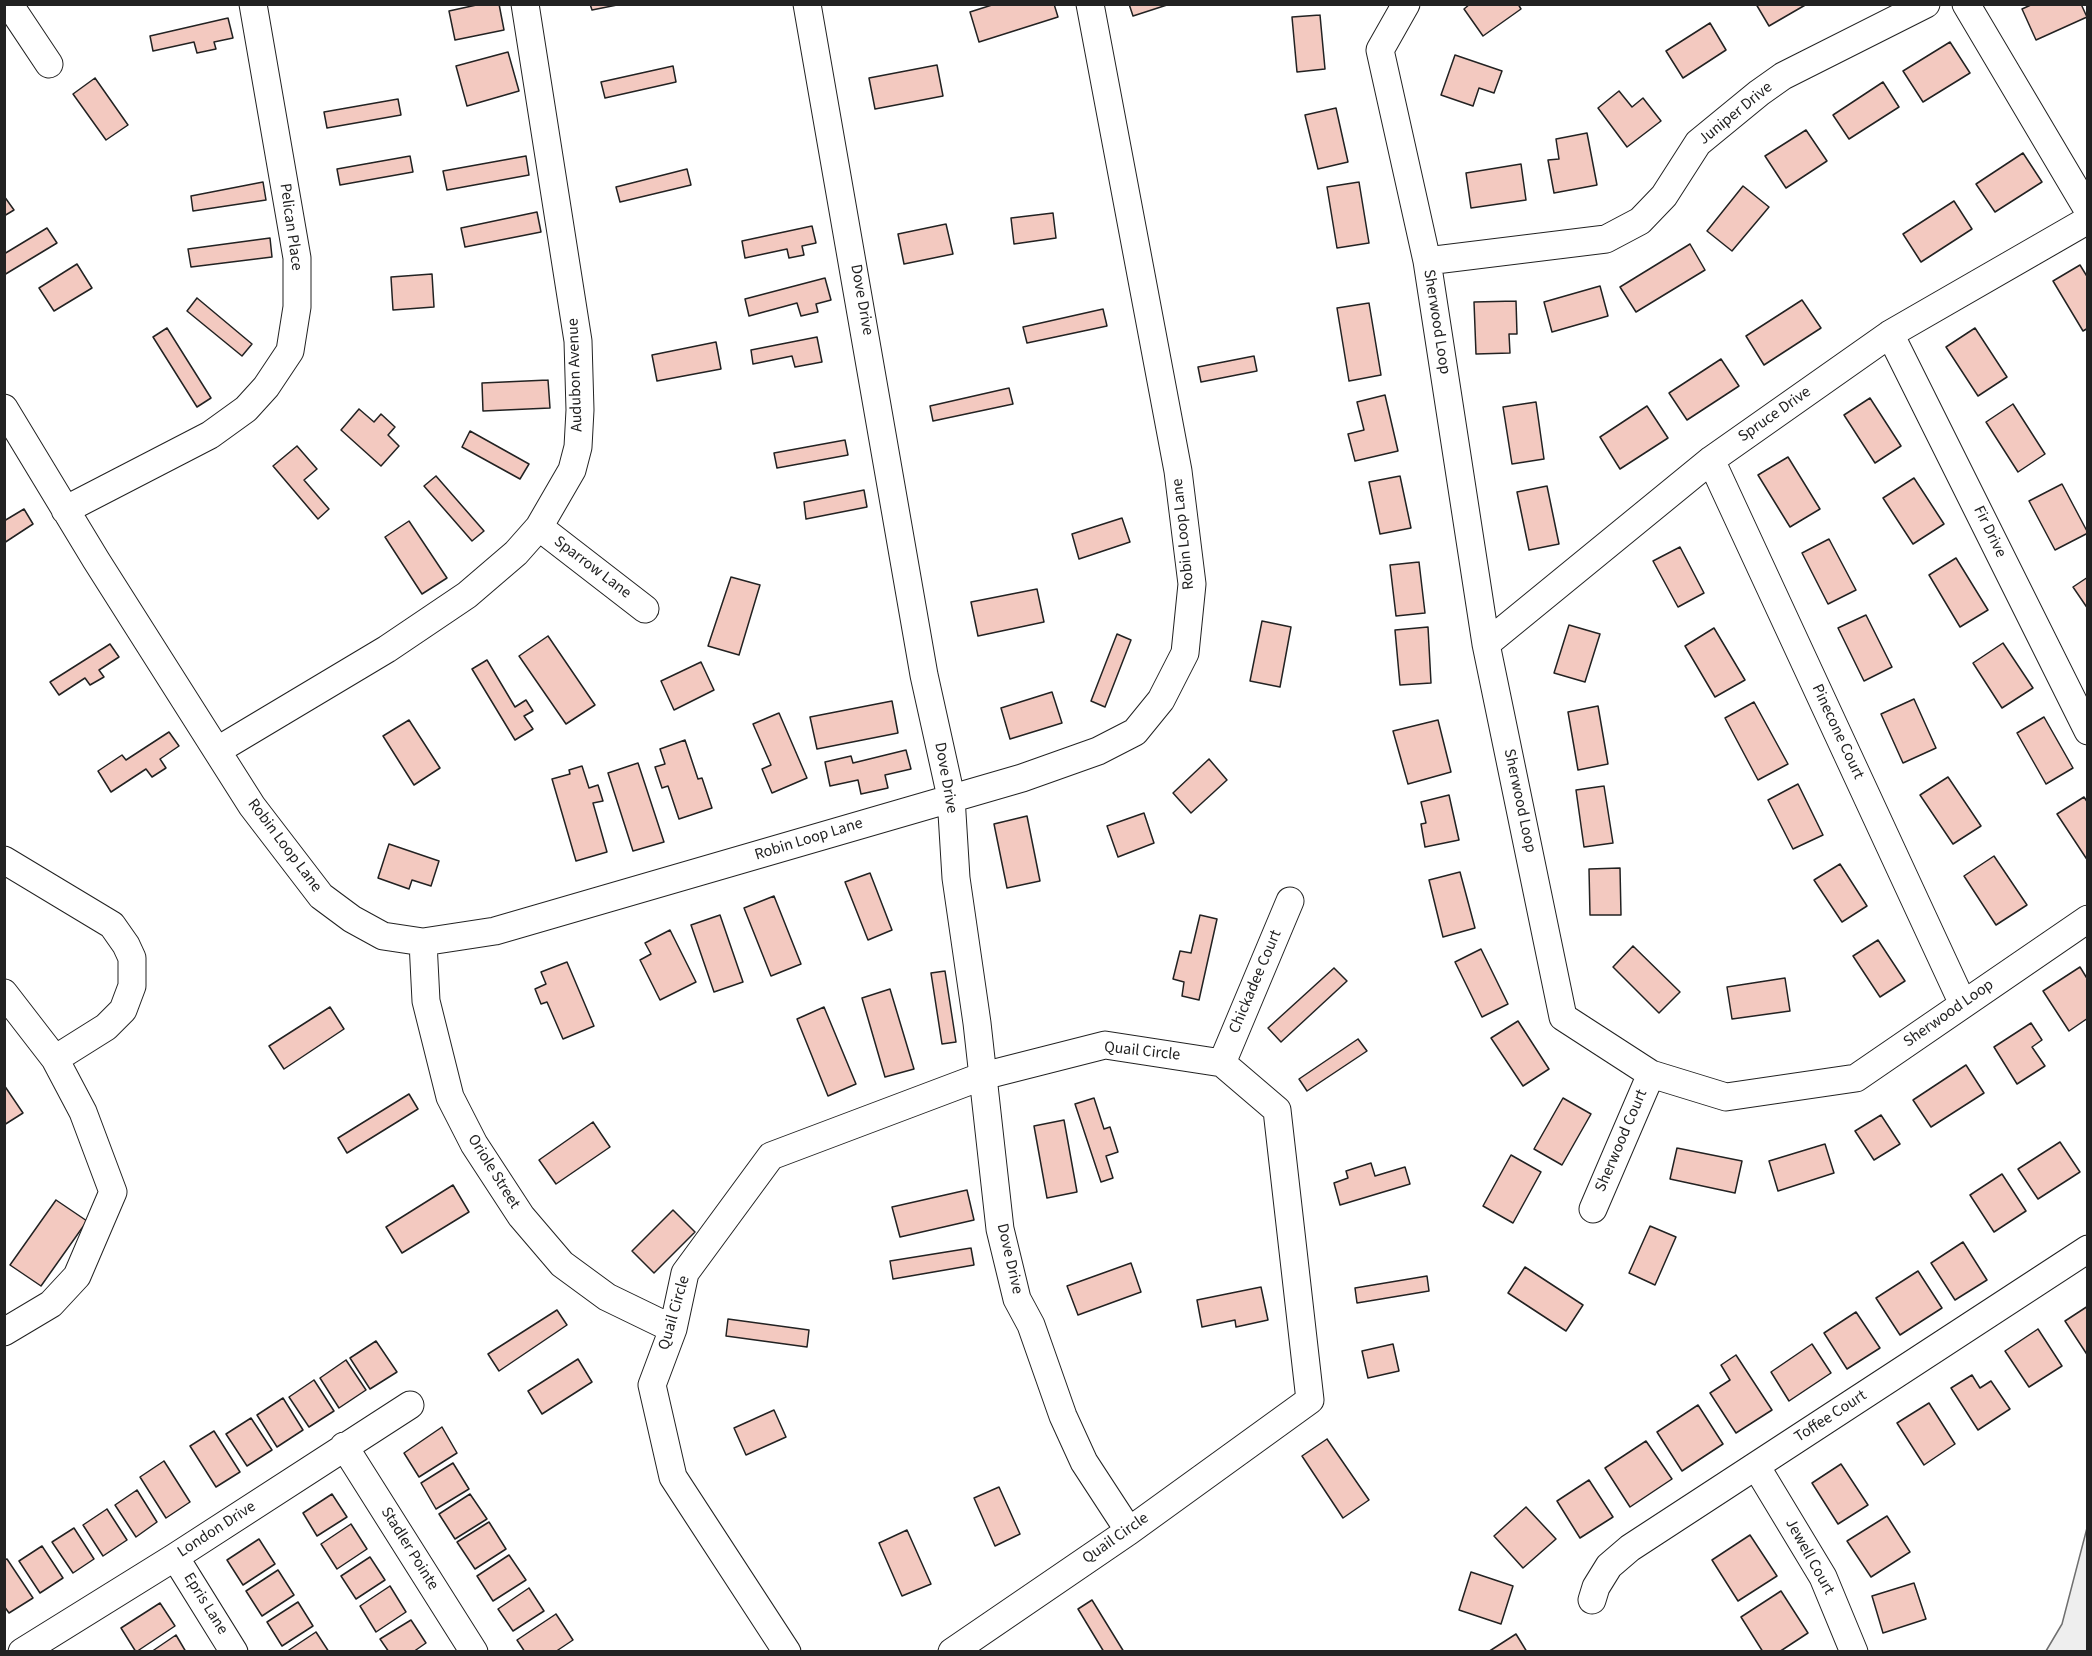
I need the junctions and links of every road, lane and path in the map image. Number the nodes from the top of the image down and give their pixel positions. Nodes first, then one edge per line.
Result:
1 (9, 4) edge
2 (253, 4) edge
3 (525, 4) edge
4 (807, 4) edge
5 (1090, 4) edge
6 (1406, 4) edge
7 (1926, 4) edge
8 (1966, 4) edge
9 (49, 64) dead end
10 (2088, 210) edge
11 (2088, 219) edge
12 (1427, 261) junction
13 (1890, 334) junction
14 (4, 408) edge
15 (1711, 460) junction
16 (65, 510) junction
17 (539, 527) junction
18 (645, 609) dead end
19 (1486, 644) junction
20 (2088, 731) edge
21 (218, 750) junction
22 (951, 797) junction
23 (4, 860) edge
24 (1290, 901) dead end
25 (2088, 919) edge
26 (423, 942) junction
27 (4, 993) edge
28 (1963, 1004) junction
29 (55, 1059) junction
30 (1222, 1063) junction
31 (1652, 1074) junction
32 (983, 1076) junction
33 (1593, 1209) dead end
34 (2088, 1249) edge
35 (673, 1329) junction
36 (4, 1332) edge
37 (410, 1405) dead end
38 (344, 1446) junction
39 (1756, 1467) junction
40 (1129, 1531) junction
41 (175, 1557) junction
42 (1592, 1600) dead end
43 (22, 1652) edge
44 (234, 1652) edge
45 (474, 1652) edge
46 (787, 1652) edge
47 (952, 1652) edge
48 (1854, 1652) edge

1 - 9 street
2 - 16 street, Pelican Place
3 - 17 street, Audubon Avenue
4 - 22 street, Dove Drive
5 - 22 street, Robin Loop Lane
6 - 12 street, Sherwood Loop
7 - 12 street, Juniper Drive
8 - 10 street
11 - 13 street, Spruce Drive
12 - 19 street, Sherwood Loop
13 - 15 street, Spruce Drive
13 - 20 street, Fir Drive
14 - 16 street, Robin Loop Lane
15 - 19 street, Spruce Drive
15 - 28 street, Pinecone Court
16 - 21 street, Robin Loop Lane
17 - 18 street, Sparrow Lane
17 - 21 street, Audubon Avenue
19 - 31 street, Sherwood Loop
21 - 26 street, Robin Loop Lane
22 - 26 street, Robin Loop Lane
22 - 32 street, Dove Drive
23 - 29 street
24 - 30 street, Chickadee Court
25 - 28 street, Sherwood Loop
26 - 35 street, Oriole Street
27 - 29 street
28 - 31 street, Sherwood Loop
29 - 36 street
30 - 32 street, Quail Circle
30 - 40 street, Quail Circle
31 - 33 street, Sherwood Court
32 - 35 street, Quail Circle
32 - 40 street, Dove Drive
34 - 39 street, Toffee Court
35 - 46 street, Quail Circle
37 - 38 street, London Drive
38 - 41 street, London Drive
38 - 45 street, Stadler Pointe
39 - 42 street, Toffee Court
39 - 48 street, Jewell Court
40 - 47 street, Quail Circle
41 - 43 street, London Drive
41 - 44 street, Epris Lane

